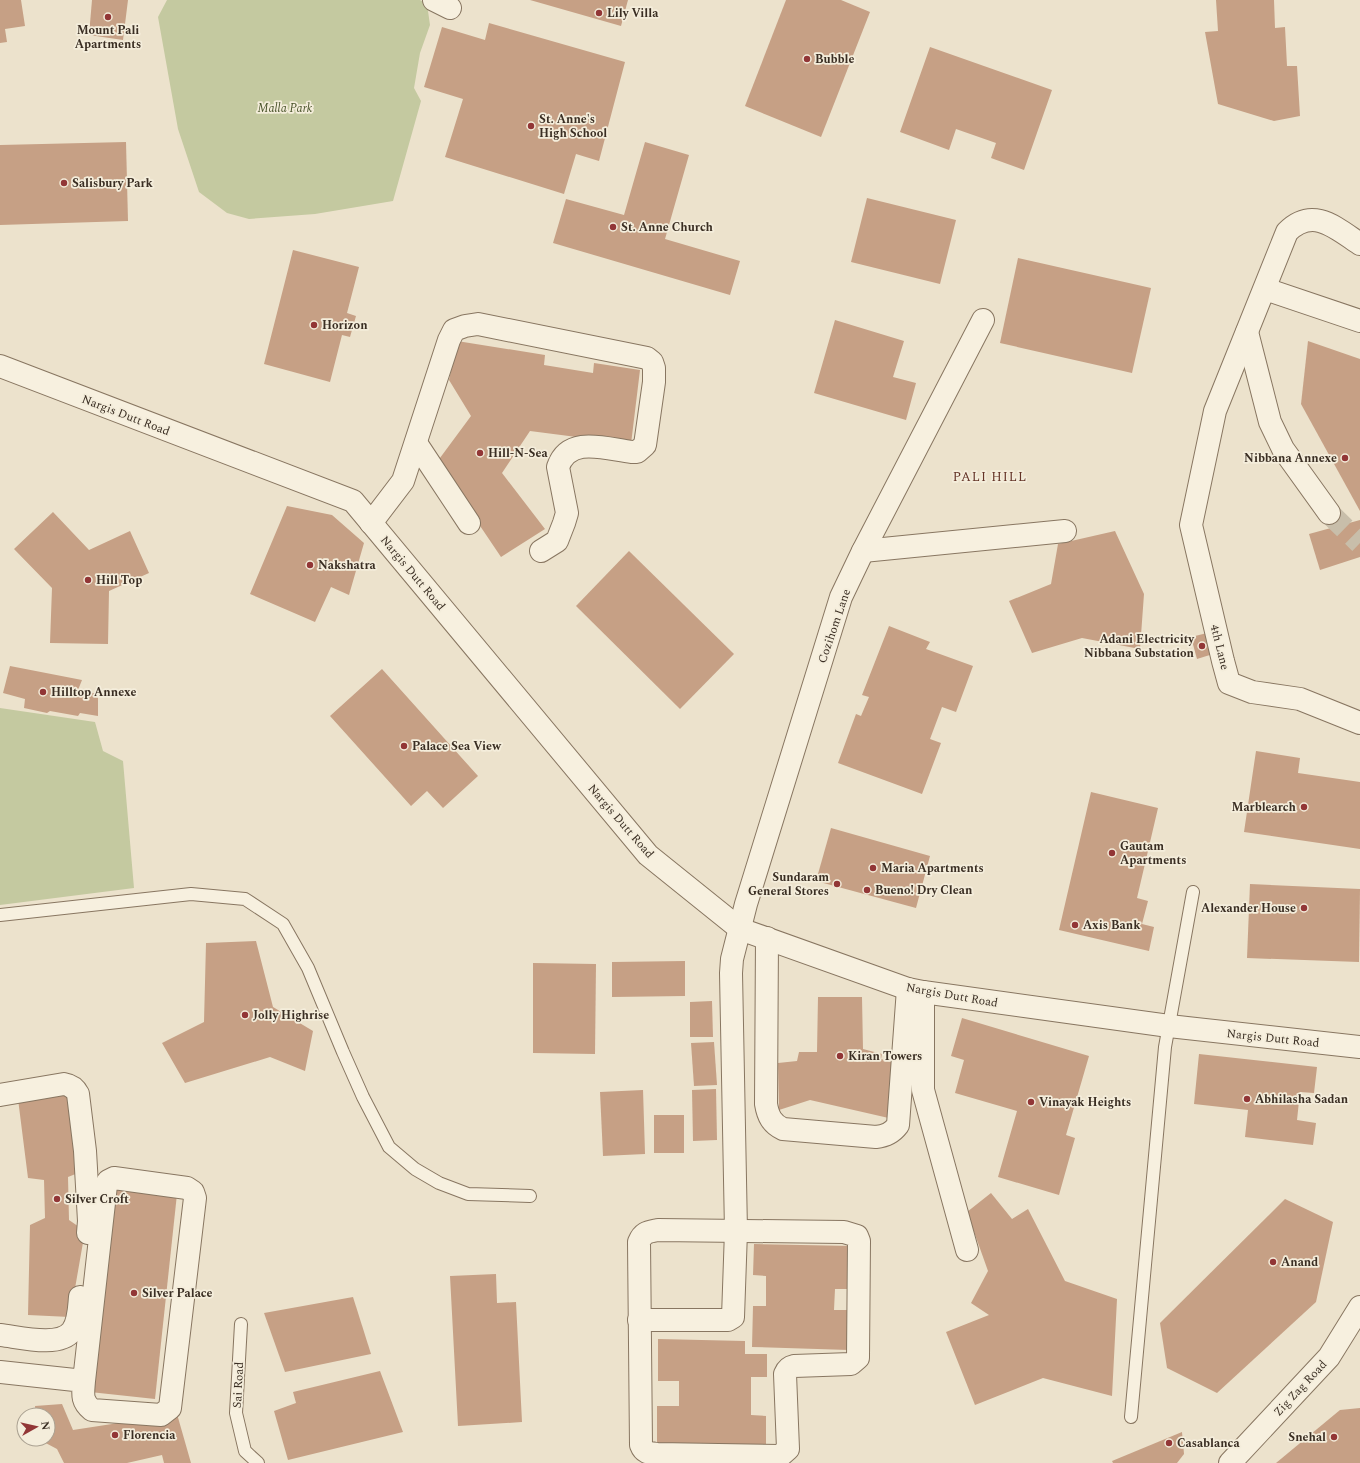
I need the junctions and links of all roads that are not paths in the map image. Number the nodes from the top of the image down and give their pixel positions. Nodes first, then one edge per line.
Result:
1 (1360, 244) edge
2 (1264, 289) junction
3 (983, 320) dead end
4 (1360, 321) edge
5 (1247, 332) junction
6 (0, 366) edge
7 (416, 443) junction
8 (1329, 513) tunnel mouth
9 (371, 523) junction
10 (470, 523) dead end
11 (1066, 531) dead end
12 (541, 551) dead end
13 (863, 551) junction
14 (1360, 723) edge
15 (1193, 892) dead end
16 (0, 914) edge
17 (740, 929) junction
18 (767, 938) junction
19 (915, 990) junction
20 (1169, 1026) junction
21 (1360, 1047) edge
22 (0, 1095) edge
23 (530, 1196) dead end
24 (736, 1231) junction
25 (967, 1250) dead end
26 (1360, 1306) edge
27 (640, 1320) junction
28 (241, 1324) dead end
29 (0, 1335) edge
30 (0, 1372) edge
31 (84, 1381) junction
32 (1131, 1416) dead end
33 (258, 1463) edge
34 (1230, 1463) edge

1 - 2 street
2 - 4 street
2 - 5 street
3 - 13 street, Cozihom Lane
5 - 8 street
5 - 14 street, 4th Lane
6 - 9 street, Nargis Dutt Road
7 - 9 street
7 - 10 street
7 - 12 street
9 - 17 street, Nargis Dutt Road
11 - 13 street
13 - 17 street, Cozihom Lane
15 - 20 lane
16 - 23 lane
17 - 18 street, Nargis Dutt Road
17 - 24 street, Cozihom Lane
18 - 19 street, Nargis Dutt Road
18 - 19 street
19 - 20 street, Nargis Dutt Road
19 - 25 street
20 - 21 street, Nargis Dutt Road
20 - 32 lane
22 - 29 street
24 - 27 street, Cozihom Lane
24 - 27 street
24 - 27 street
26 - 34 street, Zig Zag Road
28 - 33 lane, Sai Road
30 - 31 street
31 - 31 street

